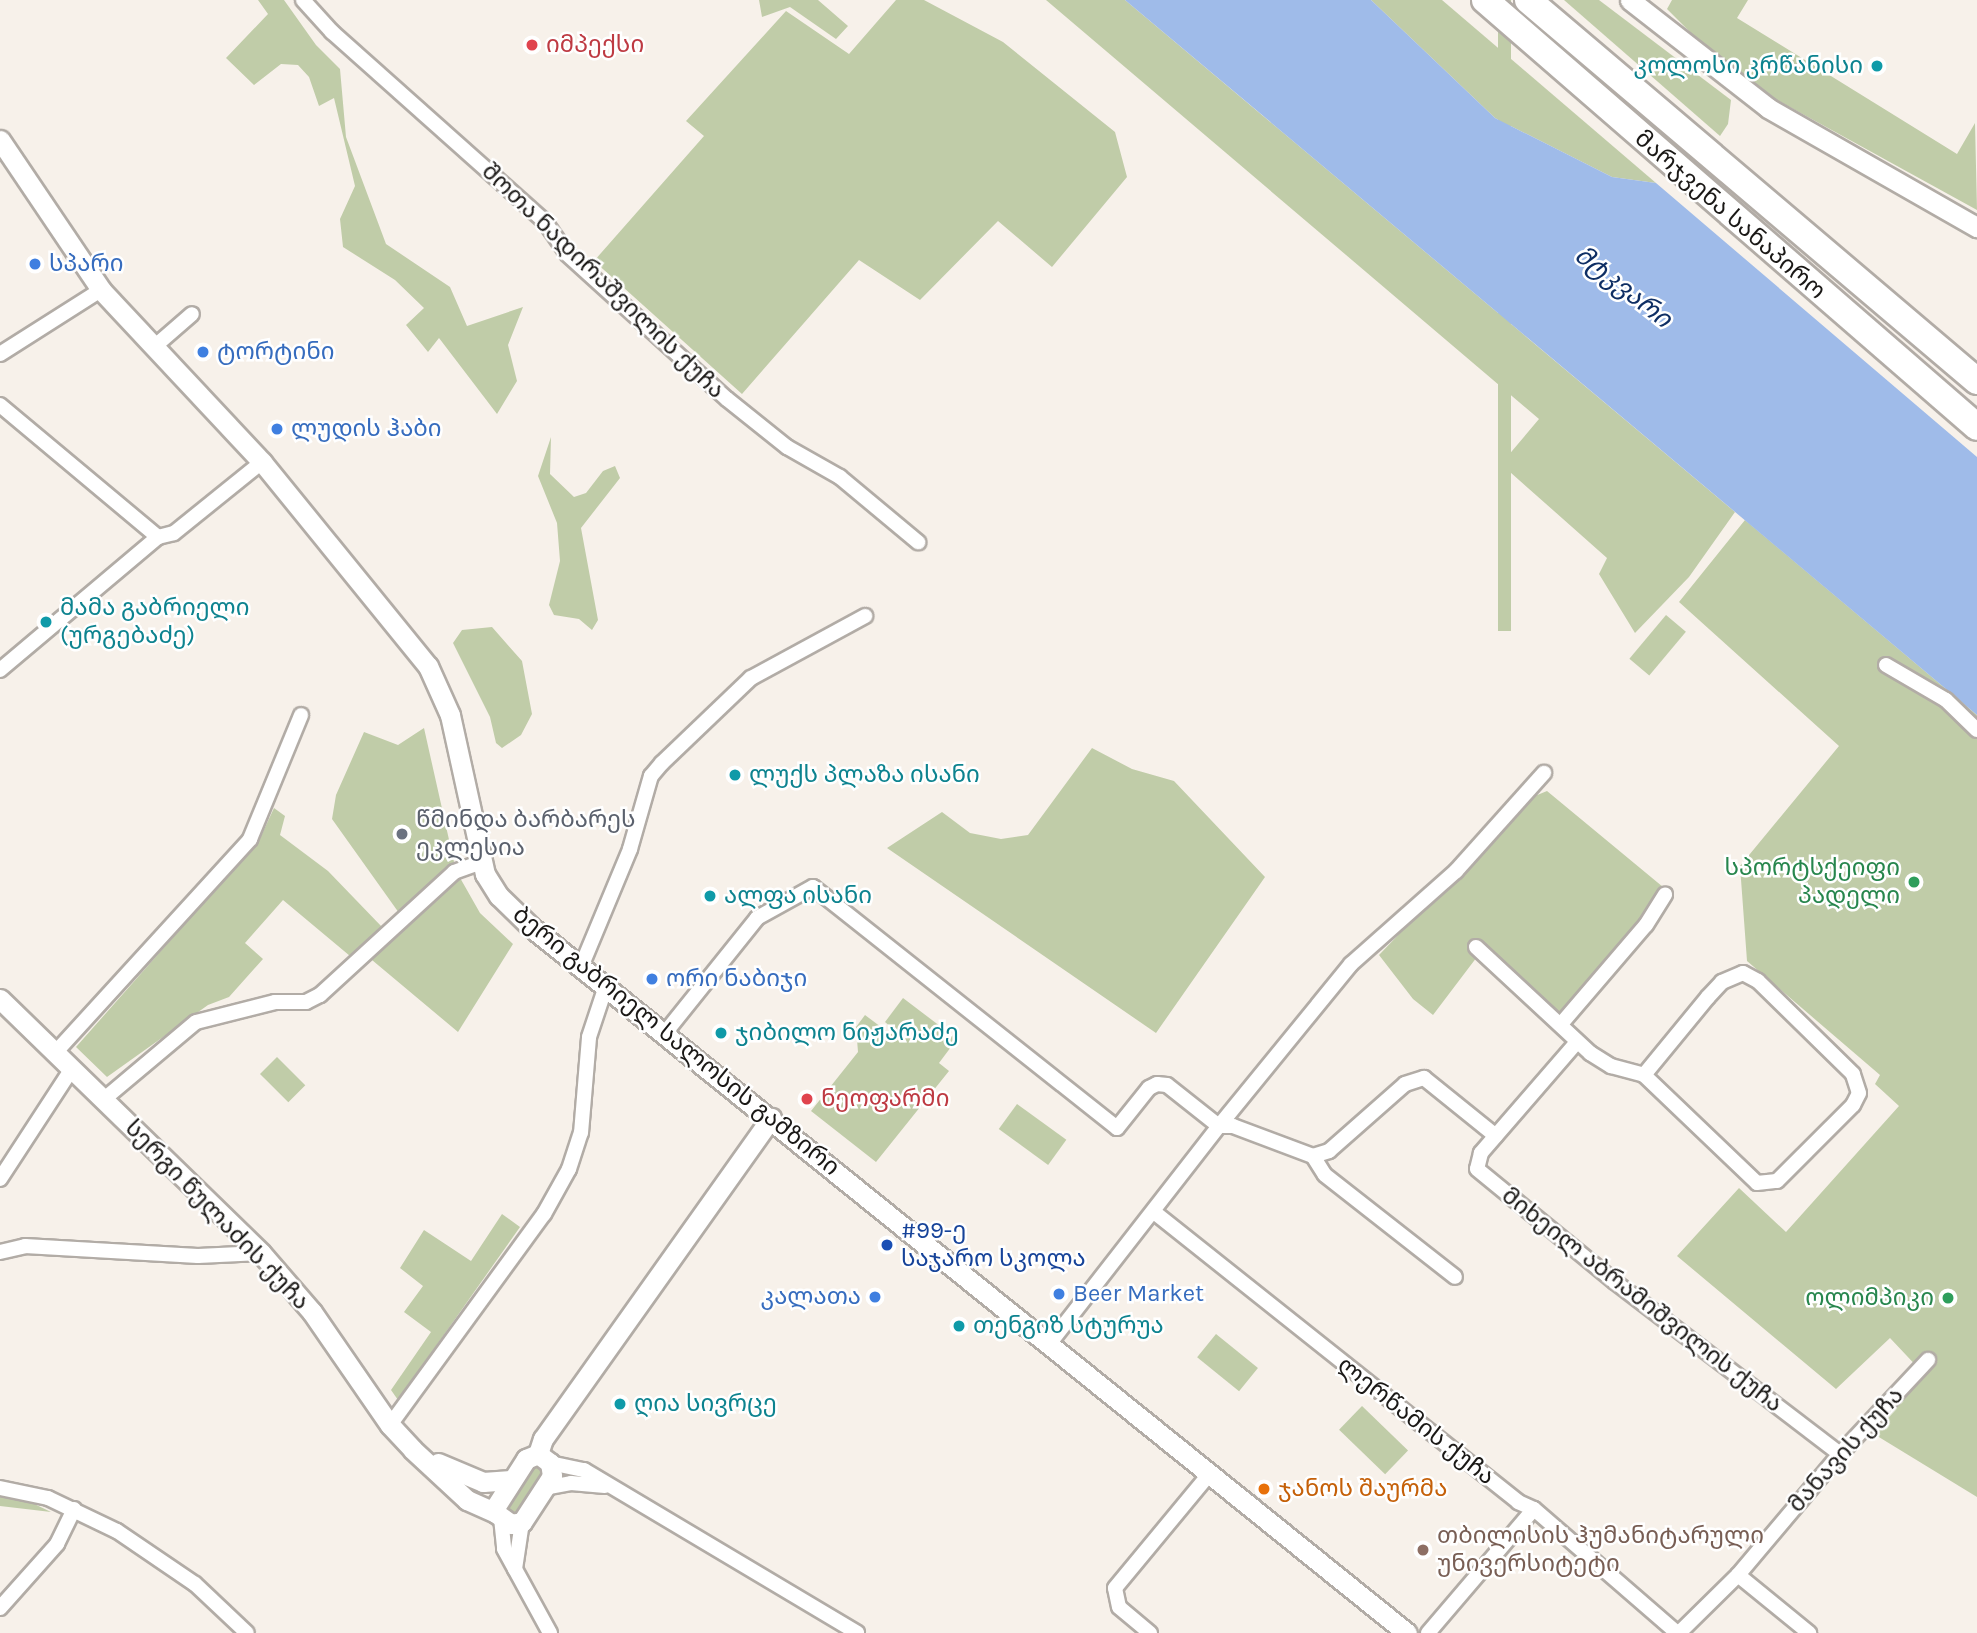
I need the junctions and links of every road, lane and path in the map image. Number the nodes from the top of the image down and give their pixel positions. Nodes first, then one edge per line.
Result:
1 (303, 0) edge
2 (1485, 0) edge
3 (1528, 0) edge
4 (1630, 0) edge
5 (0, 140) edge
6 (1977, 227) edge
7 (101, 289) junction
8 (192, 314) dead end
9 (154, 347) junction
10 (0, 354) edge
11 (1977, 381) edge
12 (0, 405) edge
13 (1977, 427) edge
14 (262, 462) junction
15 (158, 537) junction
16 (918, 542) dead end
17 (865, 616) dead end
18 (1886, 664) dead end
19 (0, 670) edge
20 (301, 715) dead end
21 (1977, 730) edge
22 (1544, 773) dead end
23 (481, 862) junction
24 (1665, 894) dead end
25 (1476, 947) dead end
26 (581, 967) junction
27 (606, 986) junction
28 (0, 999) edge
29 (1561, 1024) junction
30 (665, 1032) junction
31 (1577, 1042) junction
32 (54, 1055) junction
33 (71, 1070) junction
34 (1644, 1075) junction
35 (103, 1100) junction
36 (771, 1118) junction
37 (1219, 1126) junction
38 (1496, 1136) junction
39 (1313, 1156) junction
40 (0, 1179) edge
41 (1154, 1212) junction
42 (0, 1252) edge
43 (261, 1253) junction
44 (1455, 1277) dead end
45 (1050, 1343) junction
46 (1928, 1360) dead end
47 (390, 1425) junction
48 (412, 1449) junction
49 (1840, 1454) junction
50 (544, 1459) junction
51 (1210, 1473) junction
52 (511, 1480) junction
53 (606, 1486) junction
54 (0, 1488) edge
55 (545, 1488) junction
56 (74, 1509) junction
57 (1534, 1509) junction
58 (498, 1516) junction
59 (522, 1522) junction
60 (515, 1571) junction
61 (1738, 1575) junction
62 (0, 1608) edge
63 (247, 1633) edge
64 (550, 1633) edge
65 (857, 1633) edge
66 (1150, 1633) edge
67 (1407, 1633) edge
68 (1427, 1633) edge
69 (1678, 1633) edge
70 (1808, 1633) edge

1 - 16 street, შოთა ნადირაშვილის ქუჩა
2 - 13 highway, მარჯვენა სანაპირო
3 - 11 highway, მარჯვენა სანაპირო
4 - 6 main road
5 - 7 main road, ბერი გაბრიელ სალოსის გამზირი
7 - 9 main road, ბერი გაბრიელ სალოსის გამზირი
7 - 10 street
8 - 9 street
9 - 14 main road, ბერი გაბრიელ სალოსის გამზირი
12 - 15 street
14 - 15 street
14 - 23 main road, ბერი გაბრიელ სალოსის გამზირი
15 - 19 street
17 - 26 street
18 - 21 street
20 - 32 street
22 - 37 street
23 - 26 main road, ბერი გაბრიელ სალოსის გამზირი
23 - 35 street
24 - 29 street
25 - 29 street
26 - 27 main road, ბერი გაბრიელ სალოსის გამზირი
27 - 30 main road, ბერი გაბრიელ სალოსის გამზირი
27 - 47 street
28 - 32 main road, სერგი წულაძის ქუჩა
29 - 31 street
30 - 36 main road, ბერი გაბრიელ სალოსის გამზირი
30 - 37 street
31 - 34 street
31 - 38 street, მიხეილ აბრამიშვილის ქუჩა
32 - 33 main road, სერგი წულაძის ქუჩა
33 - 35 main road, სერგი წულაძის ქუჩა
33 - 40 street
34 - 34 street
35 - 43 main road, სერგი წულაძის ქუჩა
36 - 45 main road, ბერი გაბრიელ სალოსის გამზირი
36 - 50 main road
37 - 39 street
37 - 41 street
38 - 39 street
38 - 49 street, მიხეილ აბრამიშვილის ქუჩა
39 - 44 street
41 - 45 street
41 - 57 street, ლერწამის ქუჩა
42 - 43 street
43 - 47 main road, სერგი წულაძის ქუჩა
45 - 51 main road, ბერი გაბრიელ სალოსის გამზირი
46 - 49 street, მანავის ქუჩა
47 - 48 main road, სერგი წულაძის ქუჩა
48 - 52 main road, სერგი წულაძის ქუჩა
48 - 58 main road, სერგი წულაძის ქუჩა
49 - 61 street, მანავის ქუჩა
50 - 52 main road
50 - 53 street
50 - 55 main road
51 - 66 street
51 - 67 main road, ბერი გაბრიელ სალოსის გამზირი
52 - 58 main road
53 - 55 street
53 - 65 street
54 - 56 street
55 - 59 main road
56 - 62 street
56 - 63 street
57 - 68 street
57 - 69 street, ლერწამის ქუჩა
58 - 59 main road, სერგი წულაძის ქუჩა
58 - 60 street
59 - 60 street
60 - 64 street
61 - 69 street, მანავის ქუჩა
61 - 70 street

